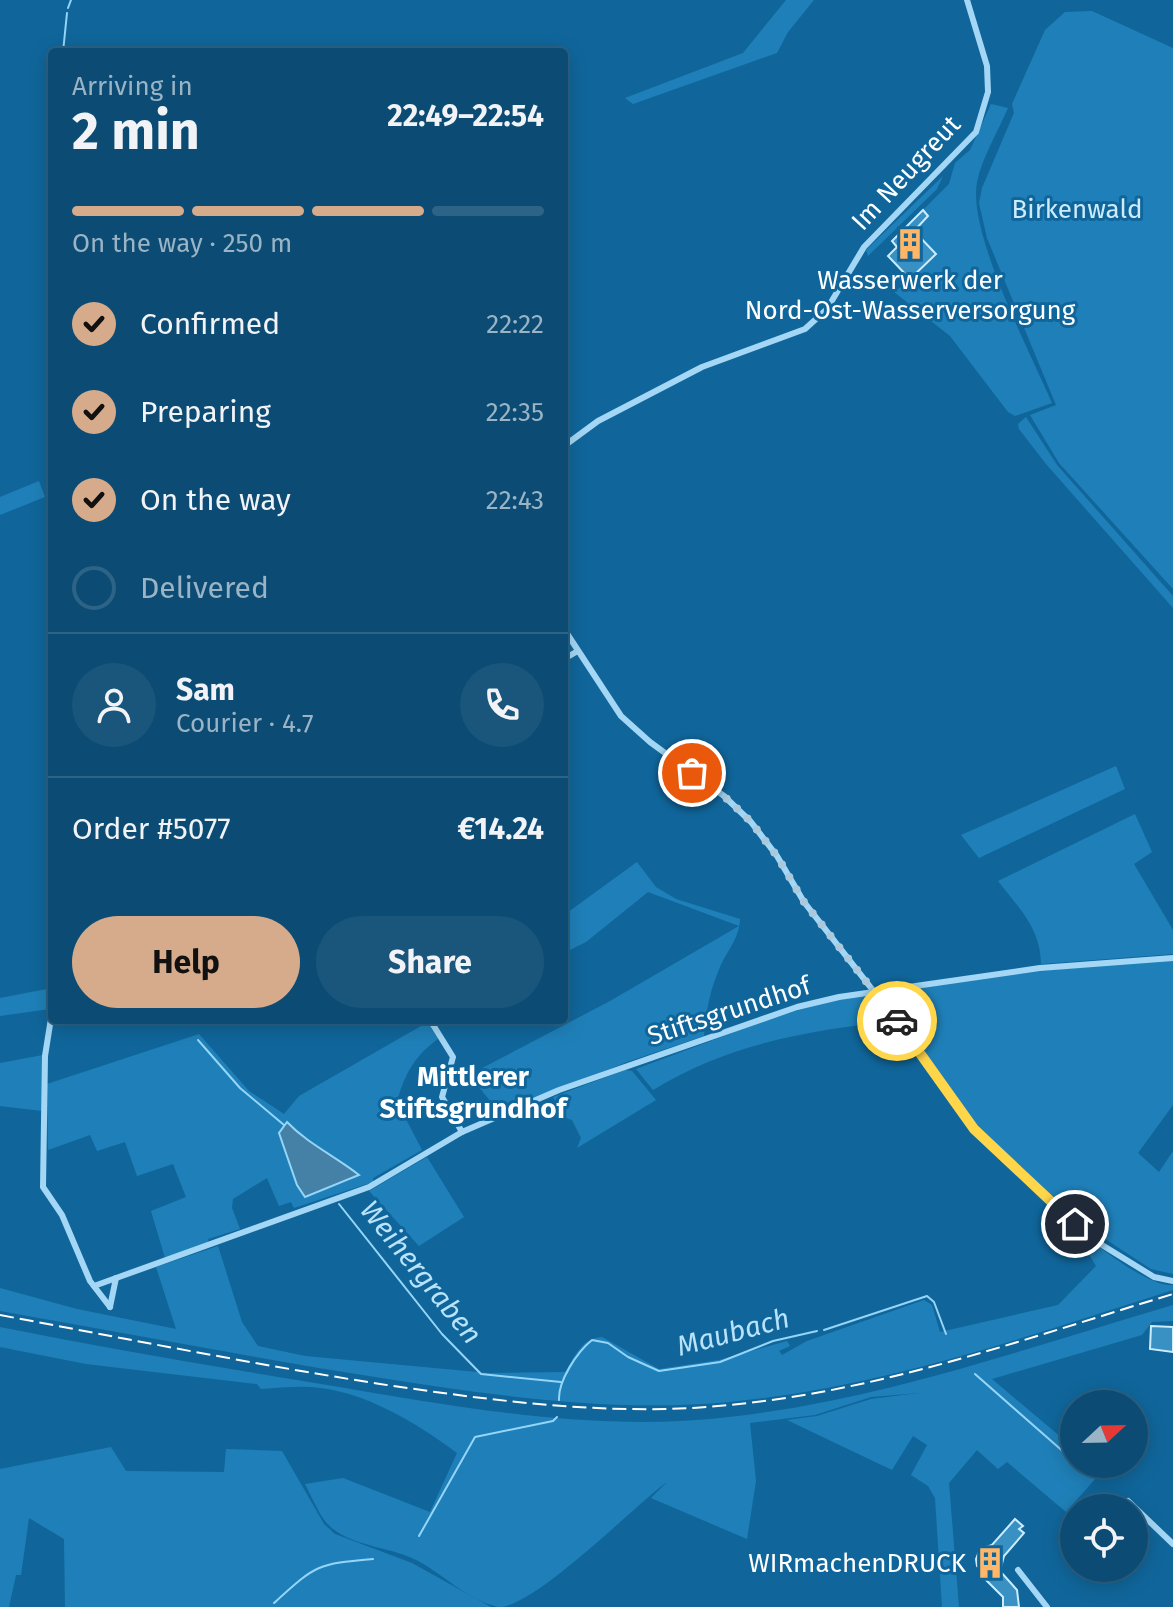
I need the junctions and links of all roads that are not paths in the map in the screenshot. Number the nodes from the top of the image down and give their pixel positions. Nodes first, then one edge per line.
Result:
1 (967, 0) edge
2 (568, 443) edge
3 (568, 637) edge
4 (576, 652) junction
5 (568, 657) edge
6 (1173, 958) edge
7 (874, 992) junction
8 (50, 1024) edge
9 (432, 1024) edge
10 (462, 1132) junction
11 (116, 1278) junction
12 (1173, 1281) edge
13 (94, 1286) junction
14 (1148, 1520) edge
15 (1173, 1544) edge
16 (1018, 1570) dead end
17 (1047, 1607) edge

1 - 2 street, Im Neugreut
3 - 4 street
4 - 5 street
4 - 7 street
6 - 7 street, Stiftsgrundhof
7 - 10 street, Stiftsgrundhof
7 - 12 street
8 - 13 street
9 - 10 street
10 - 11 street, Stiftsgrundhof
11 - 13 street, Stiftsgrundhof
11 - 13 street
14 - 15 street
16 - 17 street

